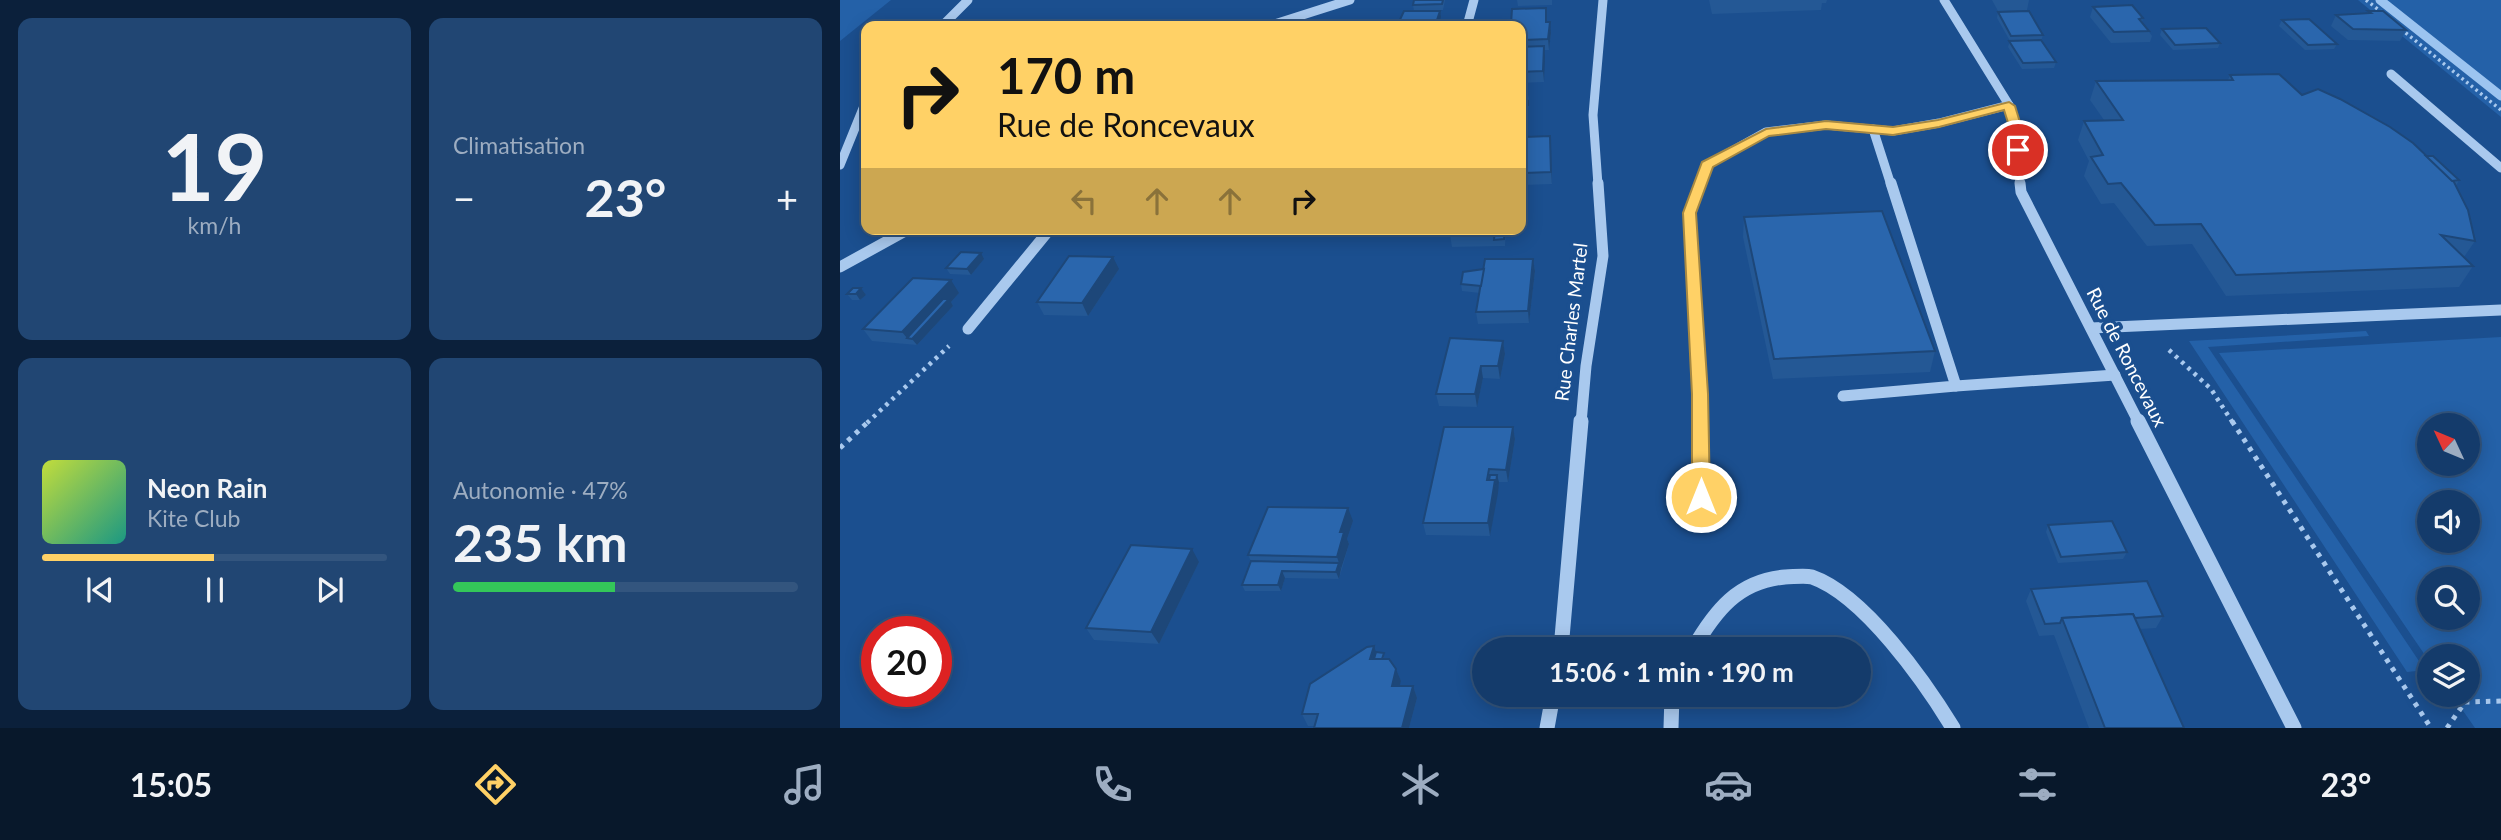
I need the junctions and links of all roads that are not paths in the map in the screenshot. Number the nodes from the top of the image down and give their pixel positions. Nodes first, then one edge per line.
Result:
1 (968, 0) edge
2 (1350, 0) edge
3 (1474, 0) edge
4 (1603, 0) edge
5 (1944, 0) edge
6 (947, 21) edge
7 (1284, 21) edge
8 (1468, 21) edge
9 (2391, 74) dead end
10 (2009, 106) junction
11 (861, 113) edge
12 (1873, 130) junction
13 (840, 165) edge
14 (2501, 168) edge
15 (898, 235) edge
16 (1045, 235) edge
17 (840, 267) edge
18 (2501, 310) edge
19 (968, 328) road end
20 (2091, 328) junction
21 (2115, 375) junction
22 (1956, 386) junction
23 (1843, 396) dead end
24 (1701, 497) dead end
25 (1561, 637) edge
26 (1699, 637) edge
27 (1551, 707) edge
28 (1672, 707) edge
29 (1547, 728) edge
30 (1671, 728) edge
31 (1953, 728) edge
32 (2294, 728) edge

1 - 6 street
2 - 7 street
3 - 8 street
4 - 25 street, Rue Charles Martel
5 - 10 street, Rue de Roncevaux
9 - 14 street
10 - 12 street
10 - 20 street, Rue de Roncevaux
11 - 13 street
12 - 22 street
12 - 24 street
15 - 17 street
16 - 19 street
18 - 20 lane
20 - 21 street, Rue de Roncevaux
21 - 22 street
21 - 32 street, Rue de Roncevaux
22 - 23 street
26 - 31 street
27 - 29 street
28 - 30 street

